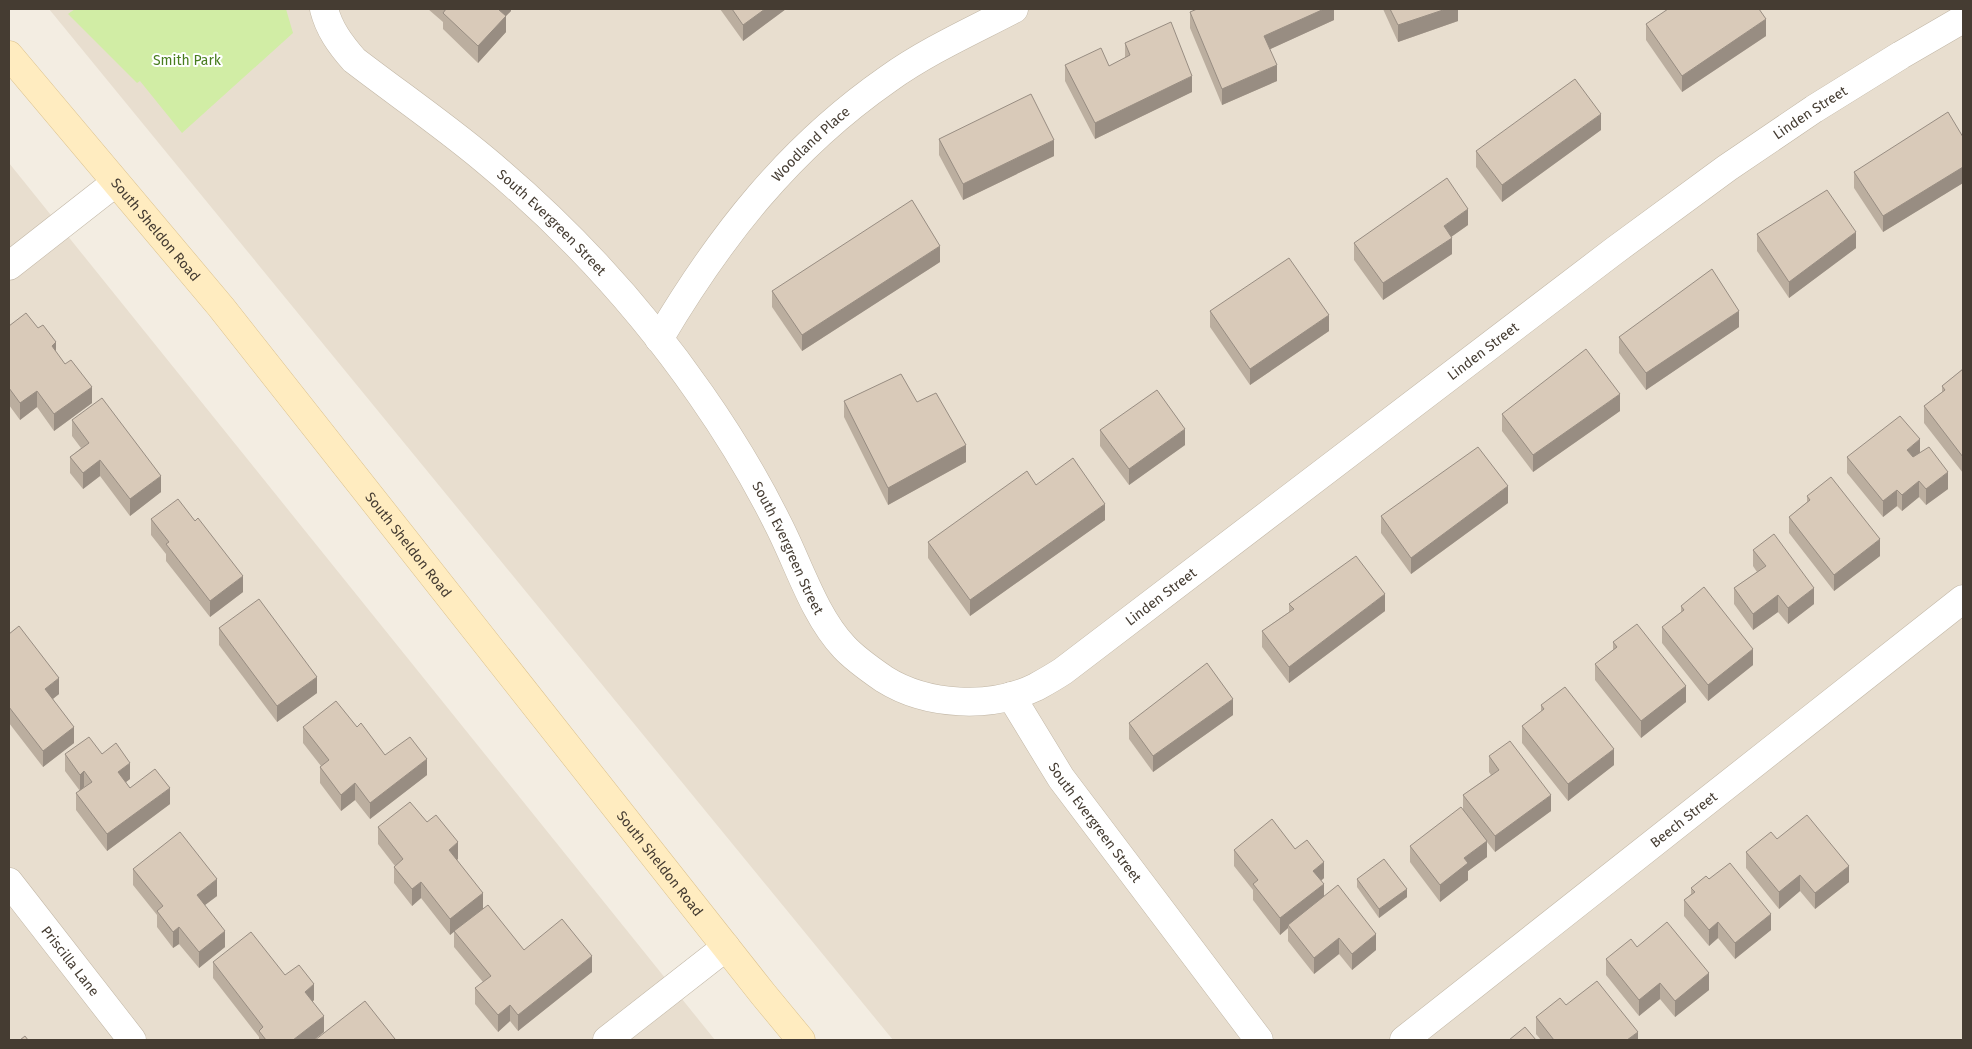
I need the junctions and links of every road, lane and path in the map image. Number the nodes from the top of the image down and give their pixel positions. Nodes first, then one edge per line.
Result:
1 (324, 9) edge
2 (1014, 9) edge
3 (1963, 19) edge
4 (9, 55) edge
5 (115, 183) junction
6 (9, 266) edge
7 (660, 339) junction
8 (1963, 599) edge
9 (1012, 696) junction
10 (9, 882) edge
11 (726, 946) junction
12 (132, 1040) edge
13 (607, 1040) edge
14 (801, 1040) edge
15 (1259, 1040) edge
16 (1404, 1040) edge

1 - 7 street, South Evergreen Street
2 - 7 street, Woodland Place
3 - 9 street, Linden Street
4 - 5 main road, South Sheldon Road
5 - 6 street
5 - 11 main road, South Sheldon Road
7 - 9 street, South Evergreen Street
8 - 16 street, Beech Street
9 - 15 street, South Evergreen Street
10 - 12 street, Priscilla Lane
11 - 13 street
11 - 14 main road, South Sheldon Road

